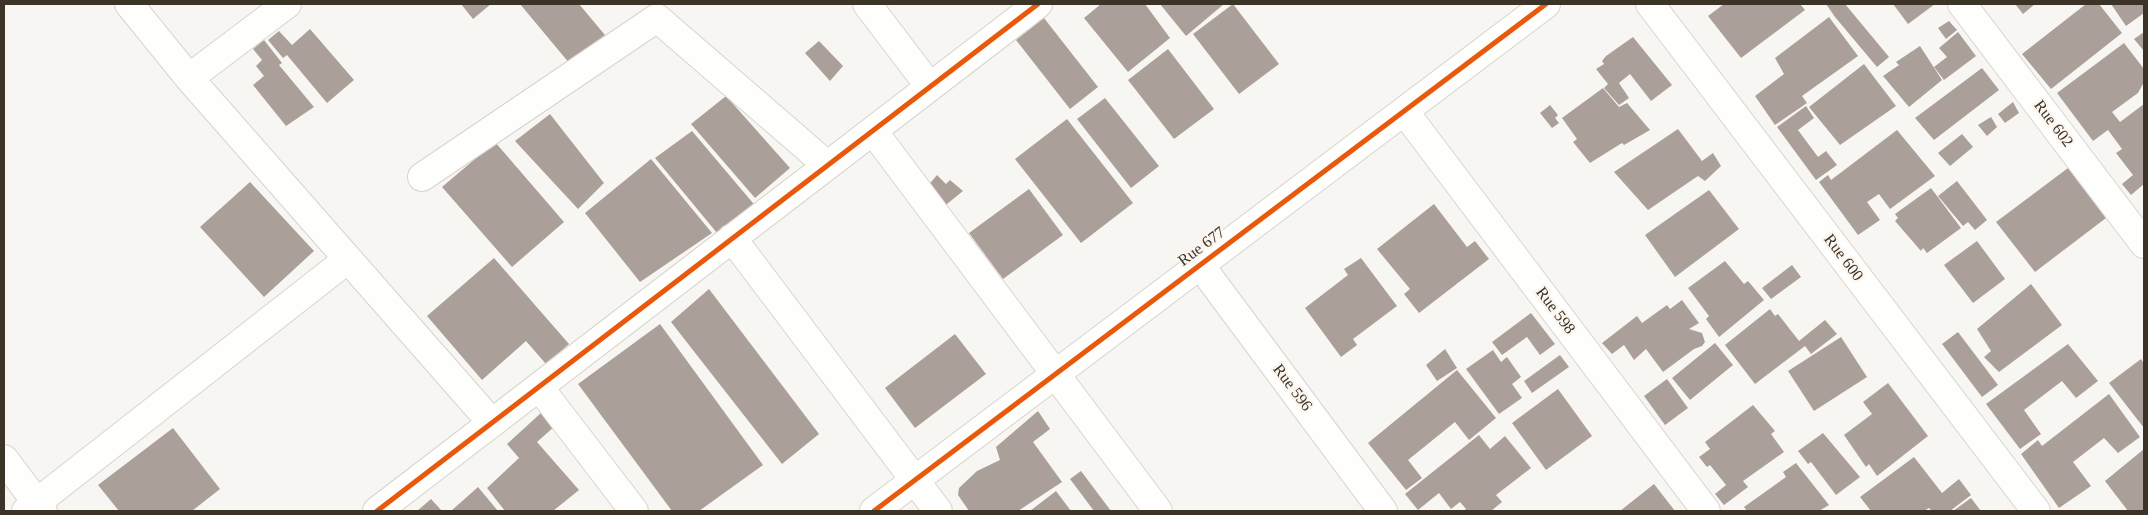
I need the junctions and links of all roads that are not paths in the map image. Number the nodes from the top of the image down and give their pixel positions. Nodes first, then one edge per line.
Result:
1 (129, 4) edge
2 (287, 4) edge
3 (867, 4) edge
4 (1038, 4) edge
5 (1546, 4) edge
6 (1650, 4) edge
7 (1962, 4) edge
8 (189, 78) junction
9 (930, 87) junction
10 (1404, 111) junction
11 (873, 131) junction
12 (827, 165) junction
13 (422, 177) dead end
14 (732, 238) junction
15 (2144, 244) edge
16 (348, 259) junction
17 (1200, 265) junction
18 (1055, 374) junction
19 (539, 387) junction
20 (492, 423) junction
21 (4, 459) edge
22 (915, 480) junction
23 (35, 508) edge
24 (377, 511) edge
25 (634, 511) edge
26 (874, 511) edge
27 (938, 511) edge
28 (1158, 511) edge
29 (1383, 511) edge
30 (1706, 511) edge
31 (2036, 511) edge

1 - 8 street
2 - 8 street
3 - 9 street
4 - 9 street
5 - 10 street, Rue 677
6 - 31 street, Rue 600
7 - 15 street, Rue 602
8 - 16 street
9 - 11 street
10 - 17 street, Rue 677
10 - 30 street, Rue 598
11 - 12 street
11 - 18 street
12 - 13 street
12 - 14 street
14 - 19 street
14 - 22 street
16 - 20 street
16 - 23 street
17 - 18 street, Rue 677
17 - 29 street, Rue 596
18 - 22 street, Rue 677
18 - 28 street
19 - 20 street
19 - 25 street
20 - 24 street
21 - 23 street
22 - 26 street, Rue 677
22 - 27 street

